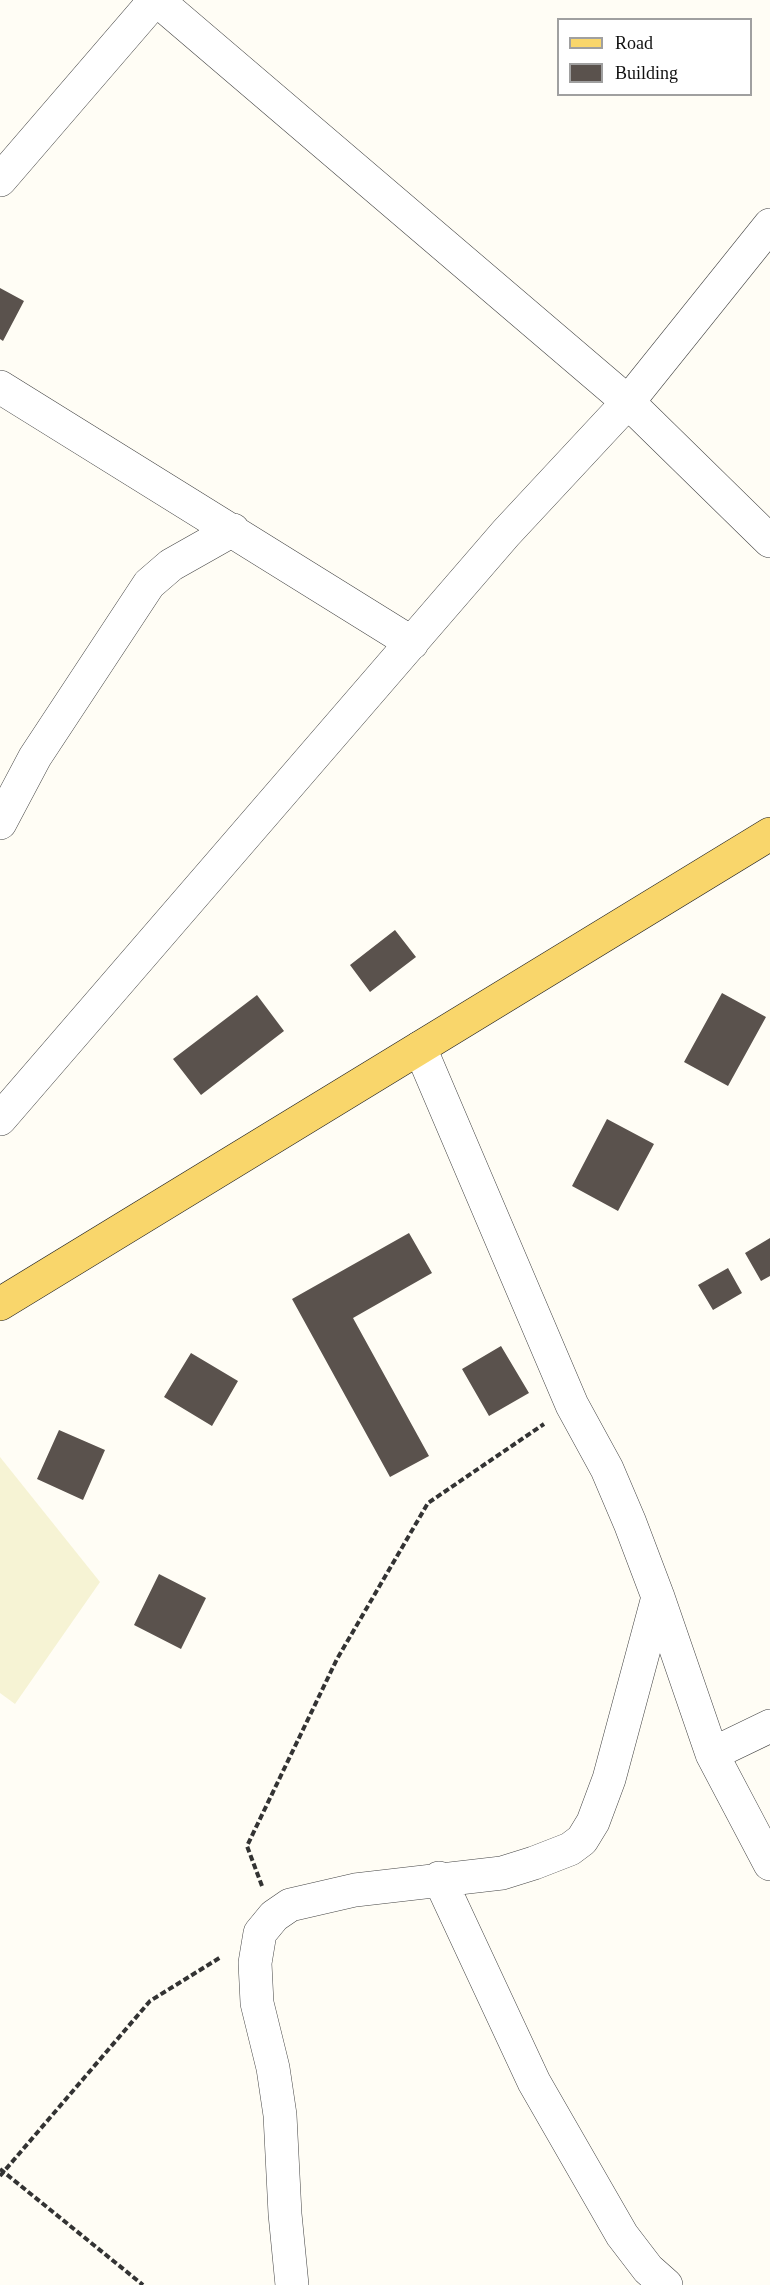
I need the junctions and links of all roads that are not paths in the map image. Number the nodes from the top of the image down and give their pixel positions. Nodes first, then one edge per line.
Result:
1 (156, 0) edge
2 (0, 180) edge
3 (770, 225) edge
4 (0, 387) edge
5 (628, 402) junction
6 (233, 530) junction
7 (770, 541) edge
8 (412, 643) junction
9 (0, 823) edge
10 (770, 834) edge
11 (420, 1048) junction
12 (0, 1119) edge
13 (0, 1304) edge
14 (658, 1597) junction
15 (770, 1726) edge
16 (712, 1754) junction
17 (770, 1864) edge
18 (438, 1878) junction
19 (292, 2285) edge
20 (666, 2285) edge

1 - 2 street
1 - 5 street
3 - 5 street
4 - 6 street
5 - 7 street
5 - 8 street
6 - 8 street
6 - 9 street
8 - 12 street
10 - 11 main road
11 - 13 main road
11 - 14 street
14 - 16 street
14 - 18 street
15 - 16 street
16 - 17 street
18 - 19 street
18 - 20 street

